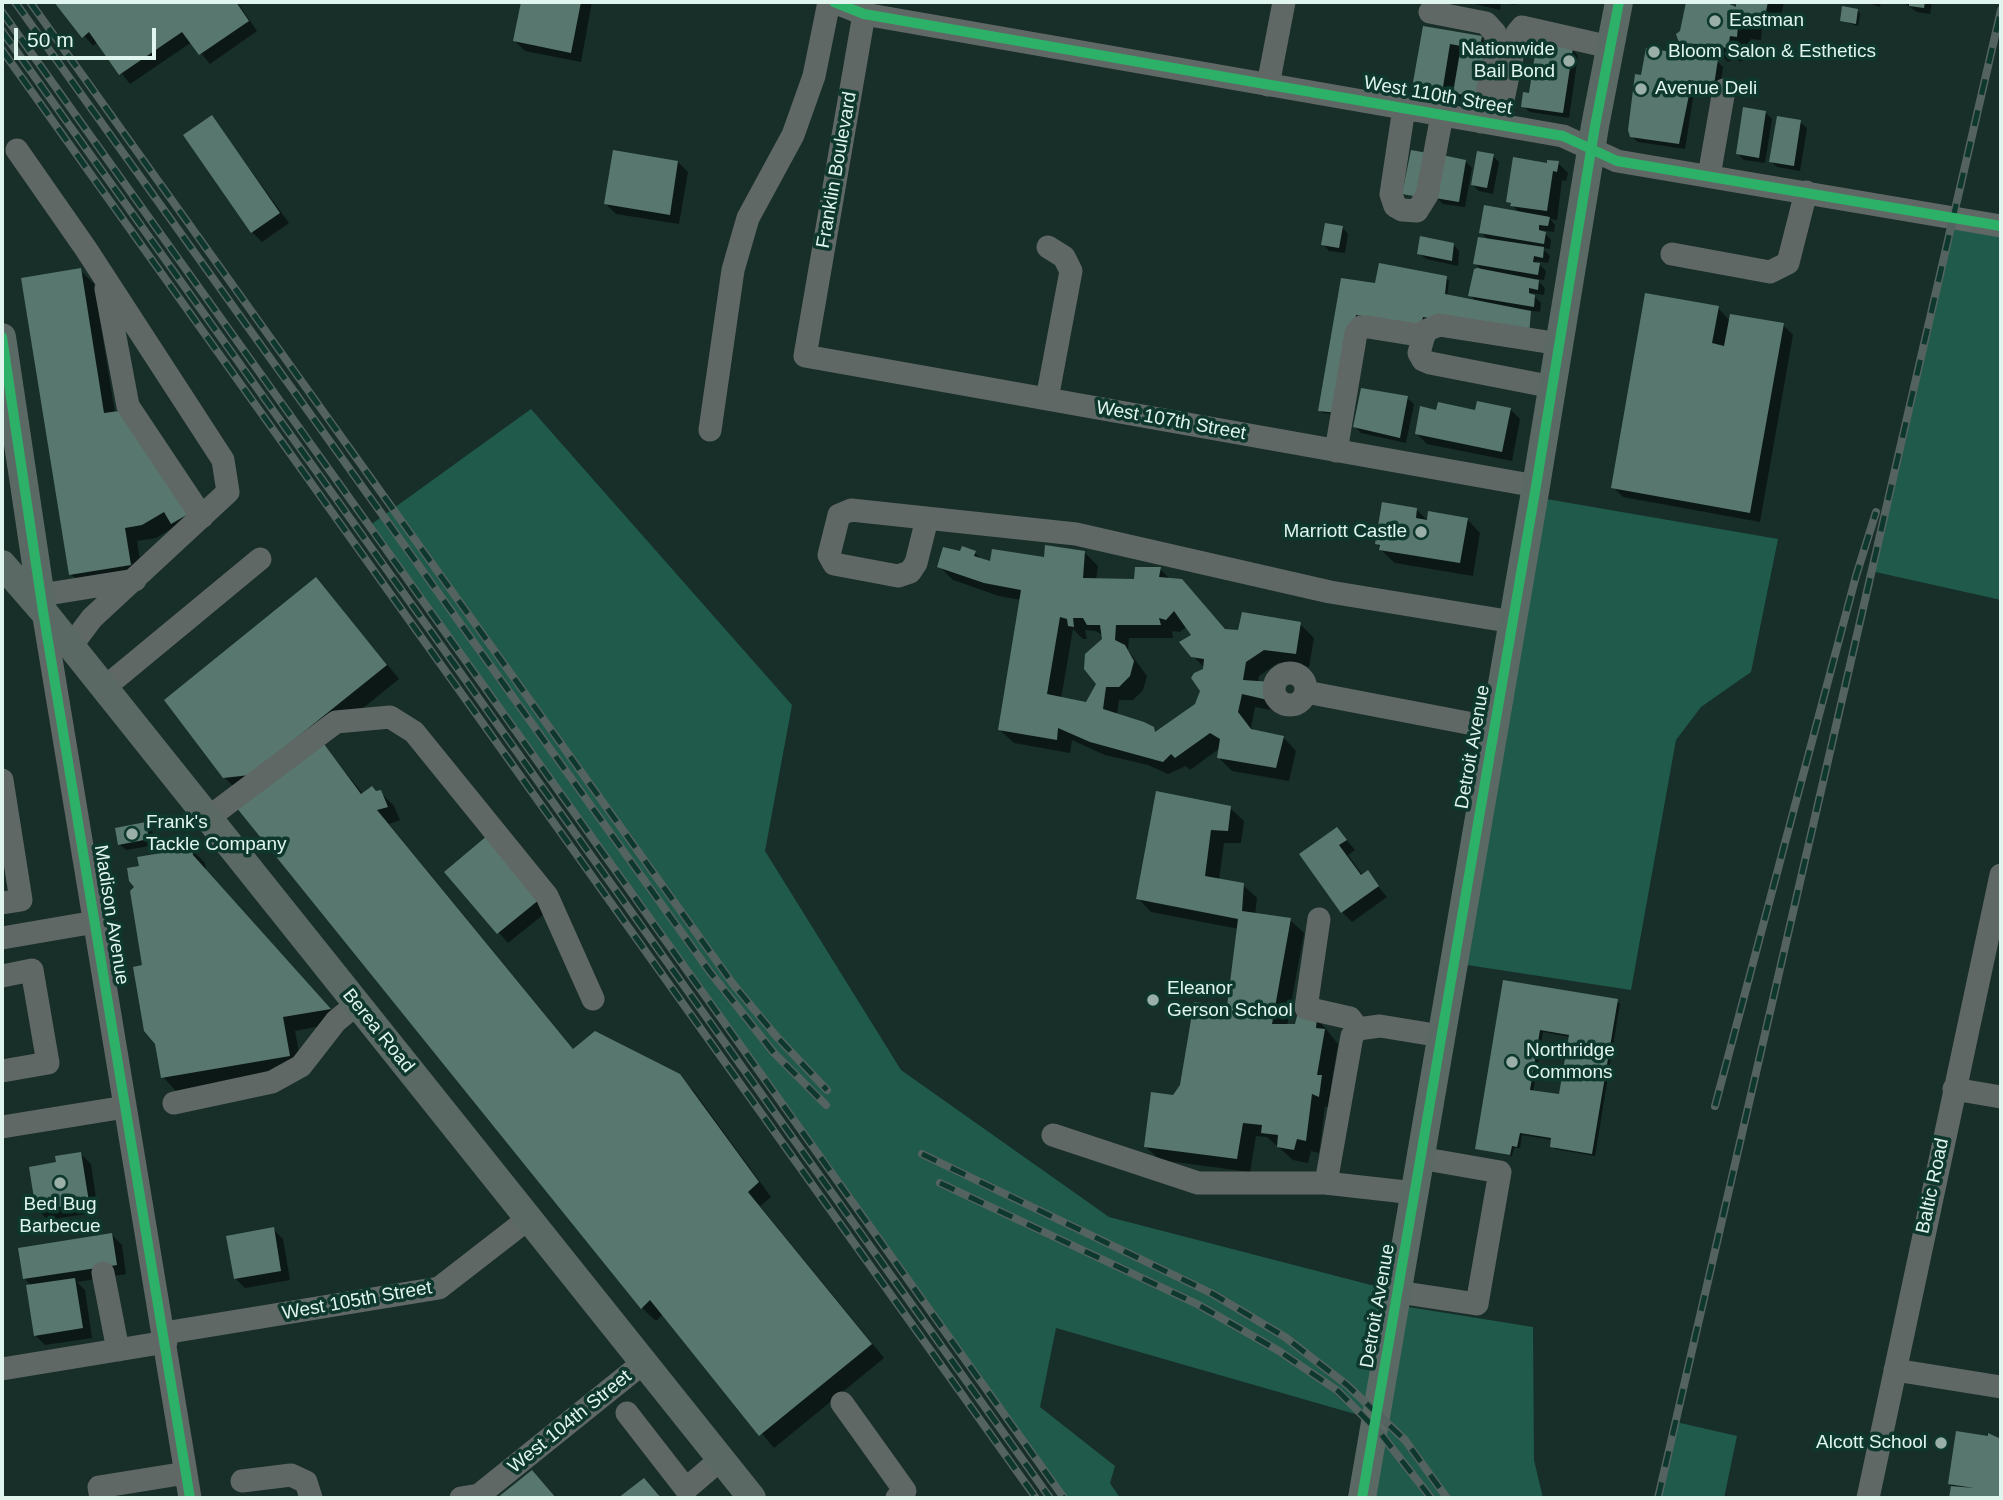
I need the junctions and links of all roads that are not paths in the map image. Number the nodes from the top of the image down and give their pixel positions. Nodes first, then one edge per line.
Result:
1 (832, 2) edge
2 (1284, 2) edge
3 (1619, 2) edge
4 (1430, 12) dead end
5 (864, 14) junction
6 (1610, 47) junction
7 (1269, 85) junction
8 (1724, 90) dead end
9 (1404, 108) junction
10 (1442, 115) junction
11 (1489, 123) junction
12 (1591, 149) junction
13 (17, 150) dead end
14 (1709, 176) junction
15 (1806, 192) junction
16 (2001, 226) edge
17 (1048, 247) dead end
18 (1672, 254) dead end
19 (103, 276) junction
20 (1424, 336) junction
21 (2, 337) edge
22 (1560, 344) junction
23 (805, 356) joint
24 (1553, 387) junction
25 (1047, 399) junction
26 (710, 430) dead end
27 (1336, 450) junction
28 (1536, 486) junction
29 (202, 517) junction
30 (927, 519) dead end
31 (260, 559) dead end
32 (2, 564) edge
33 (135, 580) junction
34 (42, 603) junction
35 (1513, 622) junction
36 (71, 646) junction
37 (104, 688) junction
38 (1306, 692) dead end
39 (1494, 728) junction
40 (2, 780) edge
41 (208, 818) junction
42 (2001, 875) edge
43 (2, 903) edge
44 (1319, 919) dead end
45 (95, 922) junction
46 (2, 938) edge
47 (2, 976) edge
48 (593, 999) dead end
49 (356, 1004) junction
50 (1358, 1029) junction
51 (1441, 1037) junction
52 (2, 1071) edge
53 (1954, 1089) junction
54 (2001, 1097) edge
55 (174, 1103) dead end
56 (125, 1107) junction
57 (2, 1127) edge
58 (1053, 1135) dead end
59 (1420, 1158) junction
60 (1326, 1183) junction
61 (1415, 1193) junction
62 (528, 1219) junction
63 (103, 1273) dead end
64 (1398, 1292) junction
65 (165, 1338) junction
66 (118, 1350) junction
67 (643, 1363) junction
68 (2, 1369) edge
69 (1895, 1370) junction
70 (2001, 1387) edge
71 (842, 1403) dead end
72 (627, 1413) dead end
73 (721, 1459) junction
74 (186, 1473) junction
75 (242, 1482) dead end
76 (690, 1494) edge
77 (101, 1498) edge
78 (190, 1498) edge
79 (311, 1498) edge
80 (461, 1498) edge
81 (752, 1498) edge
82 (897, 1498) edge
83 (1362, 1498) edge
84 (1868, 1498) edge

1 - 5 street
1 - 26 street
2 - 7 street
3 - 6 main road, Detroit Avenue
4 - 11 street
5 - 7 street, West 110th Street
5 - 23 street, Franklin Boulevard
6 - 11 street
6 - 12 main road, Detroit Avenue
7 - 9 street, West 110th Street
8 - 14 street
9 - 10 street, West 110th Street
9 - 10 street
10 - 11 street, West 110th Street
11 - 12 street, West 110th Street
12 - 14 street, West 110th Street
12 - 22 main road, Detroit Avenue
13 - 19 street
14 - 15 street, West 110th Street
15 - 16 street, West 110th Street
15 - 18 street
17 - 25 street
19 - 29 street
19 - 29 street
20 - 22 street
20 - 24 street
20 - 27 street
21 - 34 main road, Madison Avenue
22 - 24 main road, Detroit Avenue
23 - 25 street, West 107th Street
24 - 28 main road, Detroit Avenue
25 - 27 street, West 107th Street
27 - 28 street, West 107th Street
28 - 35 main road, Detroit Avenue
29 - 33 street
30 - 35 street
31 - 37 street
32 - 34 main road, Berea Road
33 - 34 street
33 - 36 street
34 - 36 main road, Berea Road
34 - 45 street, Madison Avenue
35 - 39 main road, Detroit Avenue
36 - 37 main road, Berea Road
37 - 41 main road, Berea Road
38 - 39 street
39 - 51 main road, Detroit Avenue
40 - 43 street
41 - 48 street
41 - 49 main road, Berea Road
42 - 53 street, Baltic Road
44 - 50 street
45 - 46 street
45 - 56 street, Madison Avenue
47 - 52 street
49 - 55 street
49 - 62 main road, Berea Road
50 - 51 street
50 - 60 street
51 - 59 main road, Detroit Avenue
53 - 54 street
53 - 69 street, Baltic Road
56 - 57 street
56 - 65 street, Madison Avenue
58 - 60 street
59 - 61 main road, Detroit Avenue
59 - 64 street
60 - 61 street
61 - 64 main road, Detroit Avenue
62 - 65 street, West 105th Street
62 - 67 main road, Berea Road
63 - 66 street
64 - 83 main road, Detroit Avenue
65 - 66 street, West 105th Street
65 - 74 street, Madison Avenue
66 - 68 street, West 105th Street
67 - 73 main road, Berea Road
67 - 80 street, West 104th Street
69 - 70 street
69 - 84 street, Baltic Road
71 - 82 street
72 - 76 street
73 - 76 street
73 - 81 main road, Berea Road
74 - 77 street
74 - 78 street, Madison Avenue
75 - 79 street

